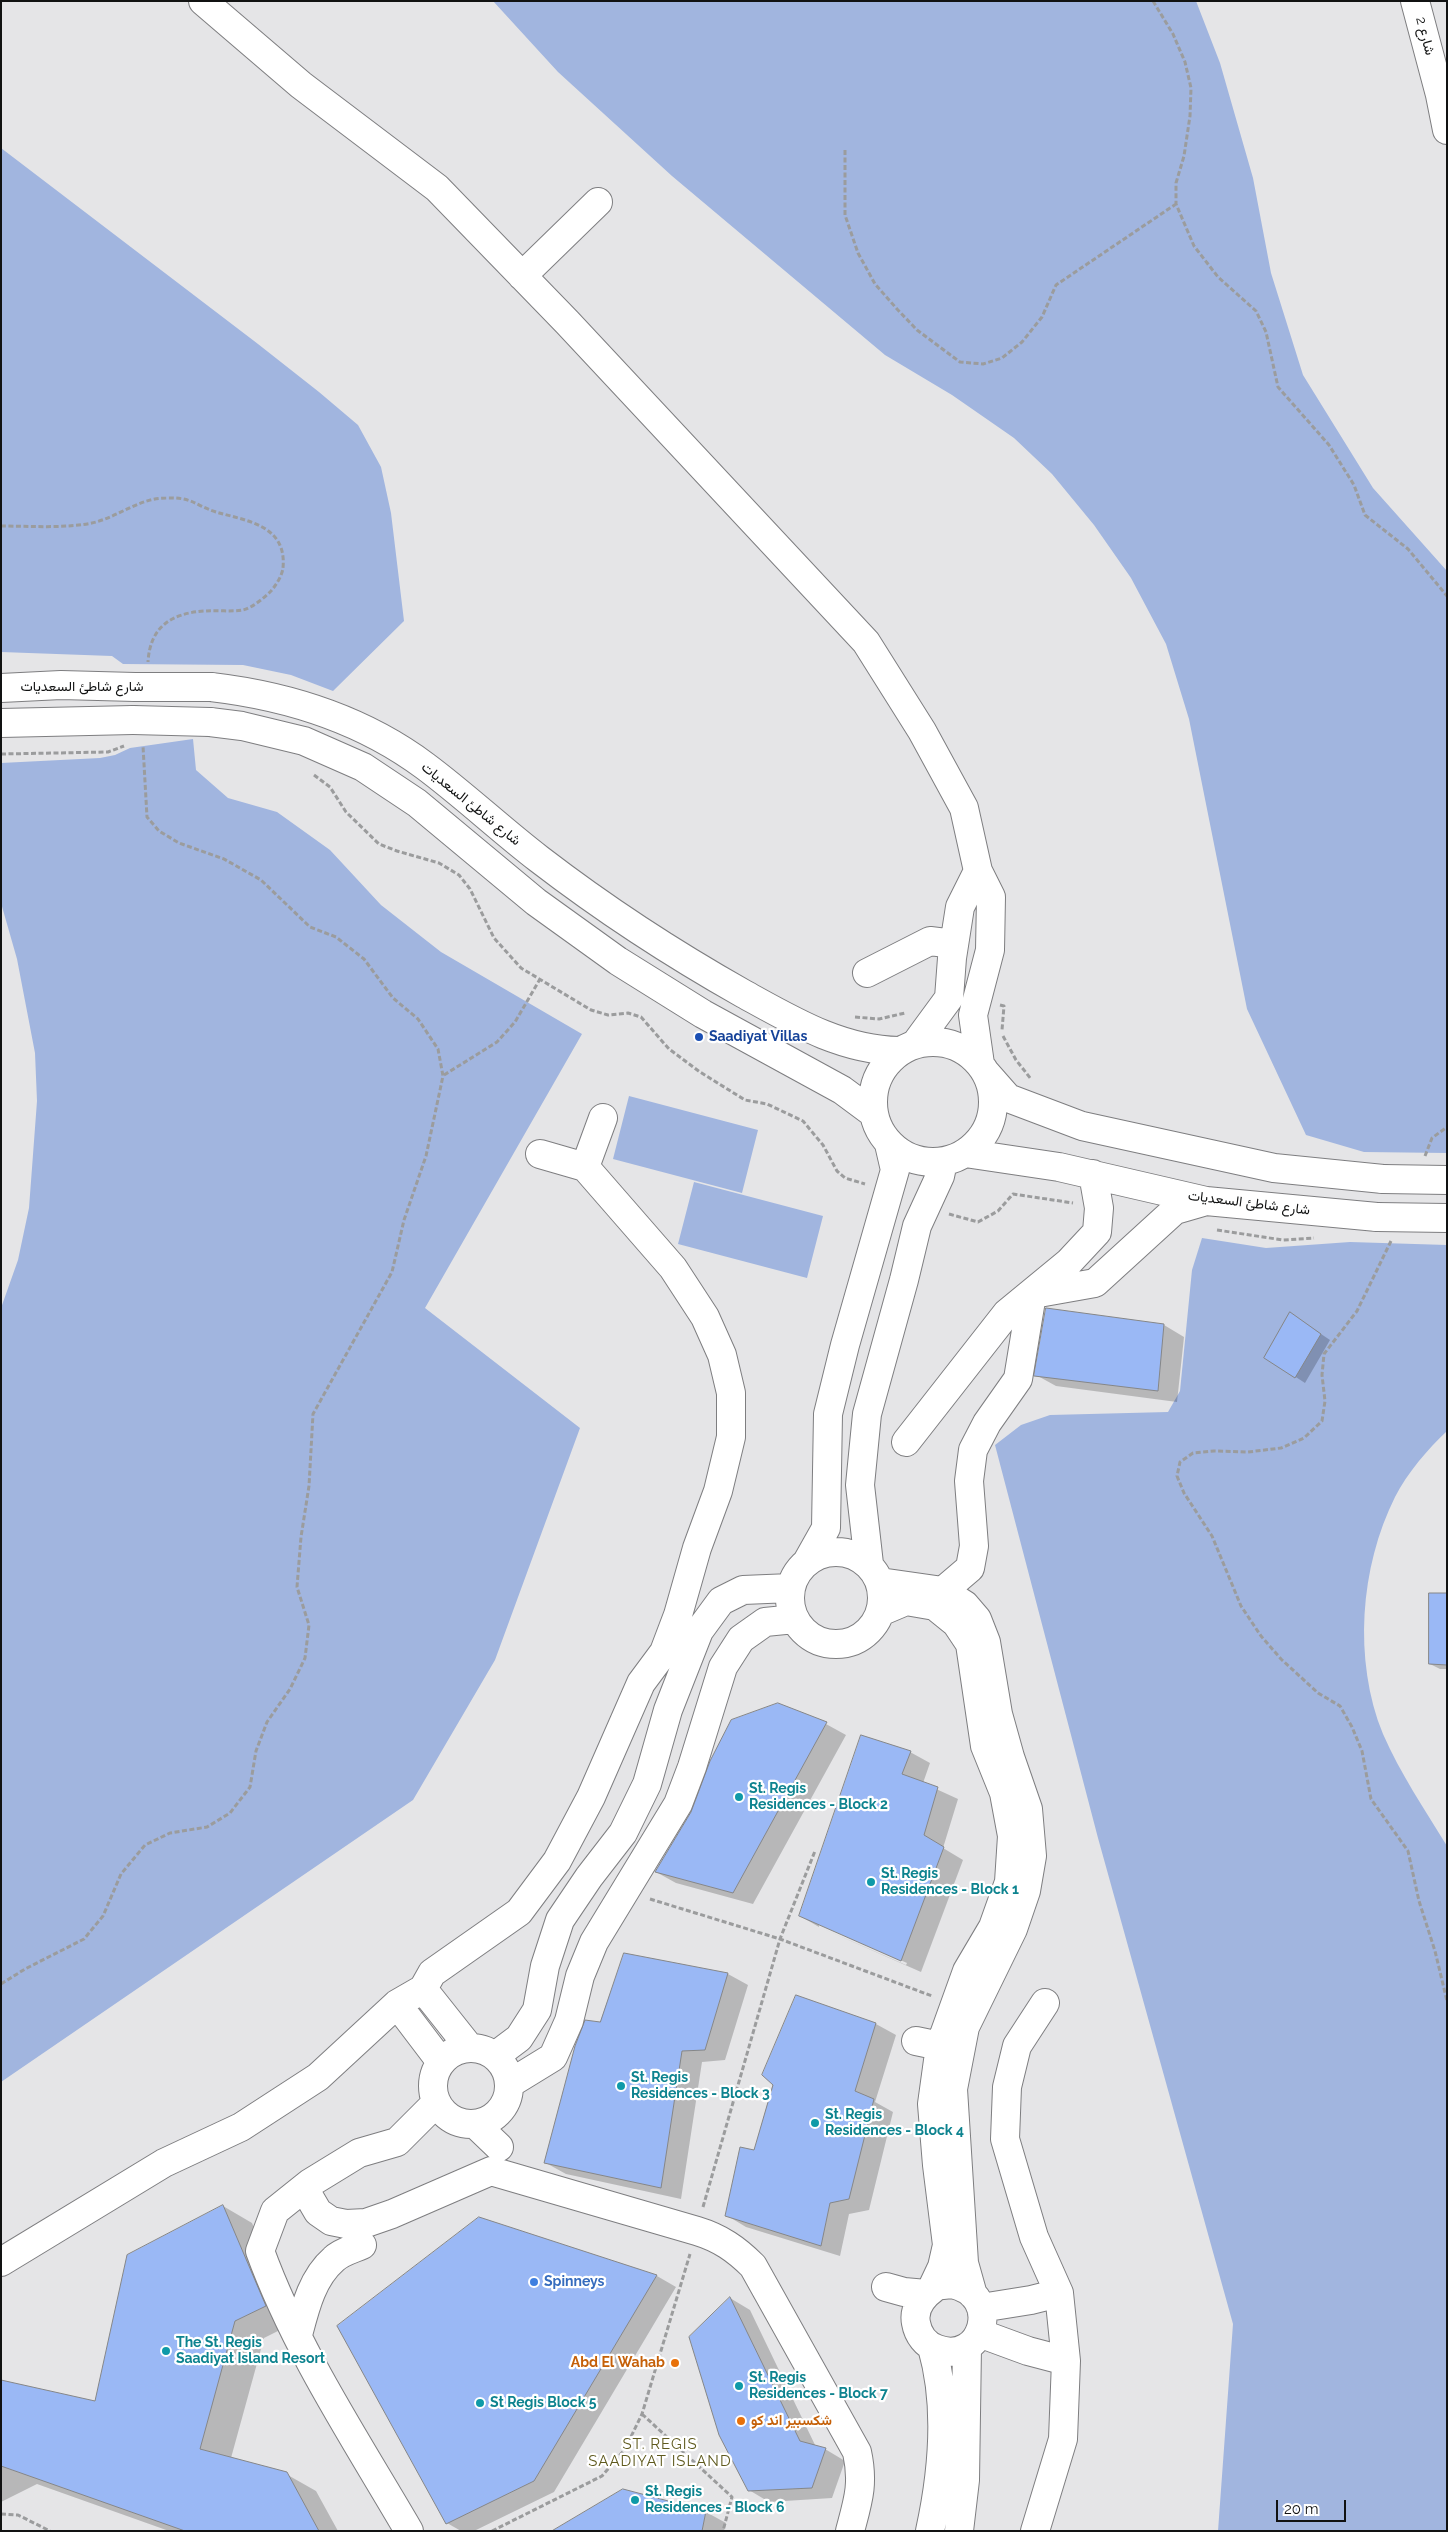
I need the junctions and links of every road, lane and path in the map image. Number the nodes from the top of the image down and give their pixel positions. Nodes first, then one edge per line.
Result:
1 (203, 1) edge
2 (1153, 1) edge
3 (1415, 1) edge
4 (1447, 130) edge
5 (845, 150) dead end
6 (598, 202) dead end
7 (1176, 204) junction
8 (522, 276) junction
9 (1, 526) edge
10 (1447, 596) edge
11 (142, 677) junction
12 (1, 688) edge
13 (1, 723) edge
14 (134, 736) junction
15 (1, 754) edge
16 (313, 774) dead end
17 (978, 871) junction
18 (954, 944) junction
19 (867, 973) dead end
20 (540, 979) junction
21 (997, 1004) dead end
22 (913, 1011) dead end
23 (853, 1017) dead end
24 (907, 1047) junction
25 (983, 1068) junction
26 (443, 1076) junction
27 (1038, 1083) dead end
28 (873, 1113) junction
29 (602, 1118) dead end
30 (1447, 1128) edge
31 (889, 1144) junction
32 (540, 1154) dead end
33 (954, 1157) junction
34 (585, 1166) junction
35 (1421, 1166) dead end
36 (1093, 1174) junction
37 (1447, 1180) edge
38 (867, 1185) dead end
39 (1206, 1201) junction
40 (1447, 1218) edge
41 (1391, 1240) dead end
42 (1032, 1294) junction
43 (906, 1442) dead end
44 (808, 1560) junction
45 (874, 1573) junction
46 (791, 1588) junction
47 (943, 1591) junction
48 (880, 1612) junction
49 (795, 1619) junction
50 (625, 1891) junction
51 (1, 1984) edge
52 (423, 1989) junction
53 (1447, 2001) edge
54 (1045, 2003) dead end
55 (397, 2004) junction
56 (954, 2004) junction
57 (469, 2047) junction
58 (495, 2056) junction
59 (440, 2062) junction
60 (509, 2084) junction
61 (436, 2103) junction
62 (474, 2124) junction
63 (499, 2147) dead end
64 (304, 2188) junction
65 (362, 2245) dead end
66 (1, 2262) edge
67 (929, 2290) junction
68 (1059, 2293) junction
69 (975, 2320) junction
70 (916, 2322) junction
71 (298, 2335) junction
72 (932, 2347) junction
73 (1066, 2361) junction
74 (642, 2414) dead end
75 (1, 2514) edge
76 (400, 2528) edge
77 (50, 2531) edge
78 (723, 2531) edge
79 (850, 2531) edge
80 (930, 2531) edge
81 (959, 2531) edge
82 (1035, 2531) edge

1 - 8 street
2 - 7 path
3 - 4 street, شارع 2
5 - 7 path
6 - 8 street
7 - 10 path
8 - 17 street
9 - 11 path
11 - 12 street, شارع شاطئ السعديات
11 - 24 street, شارع شاطئ السعديات, bridge
13 - 14 street
14 - 15 path
14 - 26 path
14 - 28 street, bridge
16 - 20 path
17 - 18 street
17 - 25 street
18 - 19 street
18 - 24 street
20 - 26 path
20 - 38 path
21 - 27 path
22 - 23 path
24 - 25 street
24 - 28 street
25 - 33 street
25 - 37 street, bridge
26 - 51 path
28 - 31 street
29 - 34 street
30 - 35 path
31 - 33 street
31 - 44 street
32 - 34 street
33 - 36 street, شارع شاطئ السعديات
33 - 45 street
34 - 52 street
36 - 39 street, شارع شاطئ السعديات
36 - 42 street
39 - 40 street, شارع شاطئ السعديات, bridge
39 - 42 street
41 - 53 path
42 - 43 street
42 - 47 street
44 - 45 street
44 - 46 street
45 - 47 street
45 - 48 street
46 - 49 street
46 - 58 street
47 - 69 street
48 - 49 street
48 - 56 street
49 - 50 street
50 - 56 path
50 - 60 street
52 - 55 street
52 - 57 street
54 - 68 street
55 - 59 street
55 - 66 street
56 - 67 street
57 - 58 street
57 - 59 street
58 - 60 street
59 - 61 street
60 - 62 street
61 - 62 street
61 - 64 street
62 - 63 street
64 - 71 street
64 - 79 street
65 - 71 street
67 - 69 street
67 - 70 street
67 - 70 street
68 - 69 street
68 - 73 street
69 - 72 street
69 - 73 street
69 - 81 street
70 - 72 street
71 - 76 street
72 - 80 street
73 - 82 street
74 - 78 path
75 - 77 path

